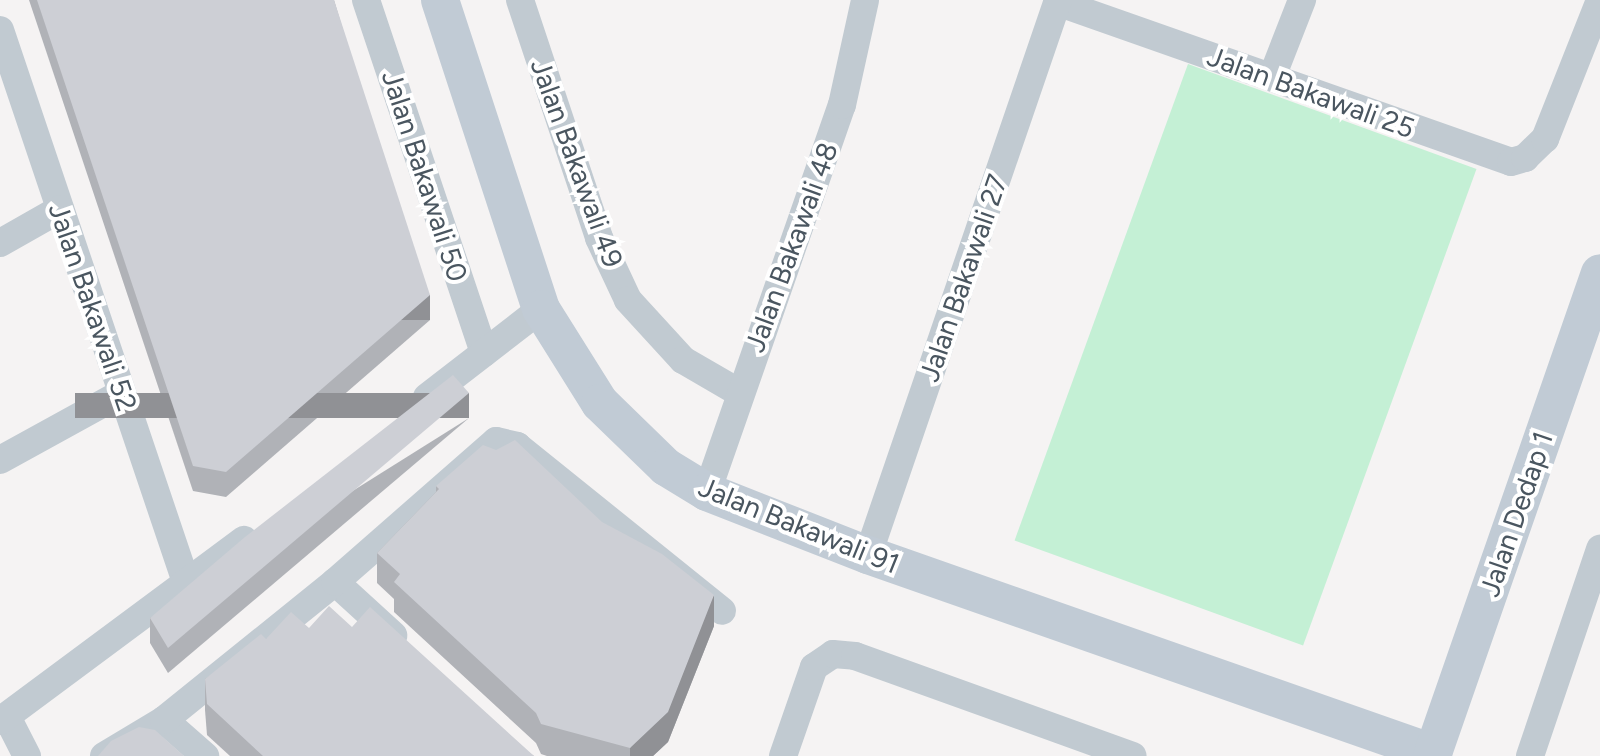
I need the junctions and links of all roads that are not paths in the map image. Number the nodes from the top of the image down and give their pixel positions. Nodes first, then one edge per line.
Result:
1 (366, 0) edge
2 (440, 0) edge
3 (520, 0) edge
4 (865, 0) edge
5 (1302, 0) edge
6 (1600, 0) edge
7 (1057, 1) edge
8 (0, 30) edge
9 (1272, 77) junction
10 (60, 209) junction
11 (0, 242) edge
12 (1600, 273) edge
13 (541, 308) junction
14 (484, 353) junction
15 (122, 392) junction
16 (740, 393) junction
17 (409, 411) edge
18 (0, 460) edge
19 (707, 492) junction
20 (260, 527) edge
21 (1600, 549) edge
22 (868, 555) junction
23 (336, 582) junction
24 (187, 585) junction
25 (722, 610) dead end
26 (408, 649) edge
27 (3, 719) edge
28 (164, 720) junction
29 (1433, 754) edge
30 (26, 756) edge
31 (104, 756) edge
32 (204, 756) edge
33 (784, 756) edge
34 (1133, 756) edge
35 (1530, 756) edge

1 - 14 street, Jalan Bakawali 50
2 - 13 main road, Jalan Bakawali 91
3 - 16 street, Jalan Bakawali 49
4 - 16 street, Jalan Bakawali 48
5 - 9 street
6 - 9 street, Jalan Bakawali 25
7 - 9 street, Jalan Bakawali 25
7 - 22 street, Jalan Bakawali 27
8 - 10 street, Jalan Bakawali 52
10 - 11 street
10 - 15 street, Jalan Bakawali 52
12 - 29 main road, Jalan Dedap 1
13 - 14 street
13 - 19 main road, Jalan Bakawali 91
14 - 17 street
15 - 18 street
15 - 24 street, Jalan Bakawali 52
16 - 19 street, Jalan Bakawali 48
19 - 22 main road, Jalan Bakawali 91
20 - 24 street
21 - 35 street
22 - 29 main road, Jalan Bakawali 91
23 - 25 street
23 - 26 street
23 - 28 street
24 - 27 street
27 - 30 street
28 - 31 street
28 - 32 street
33 - 34 street

